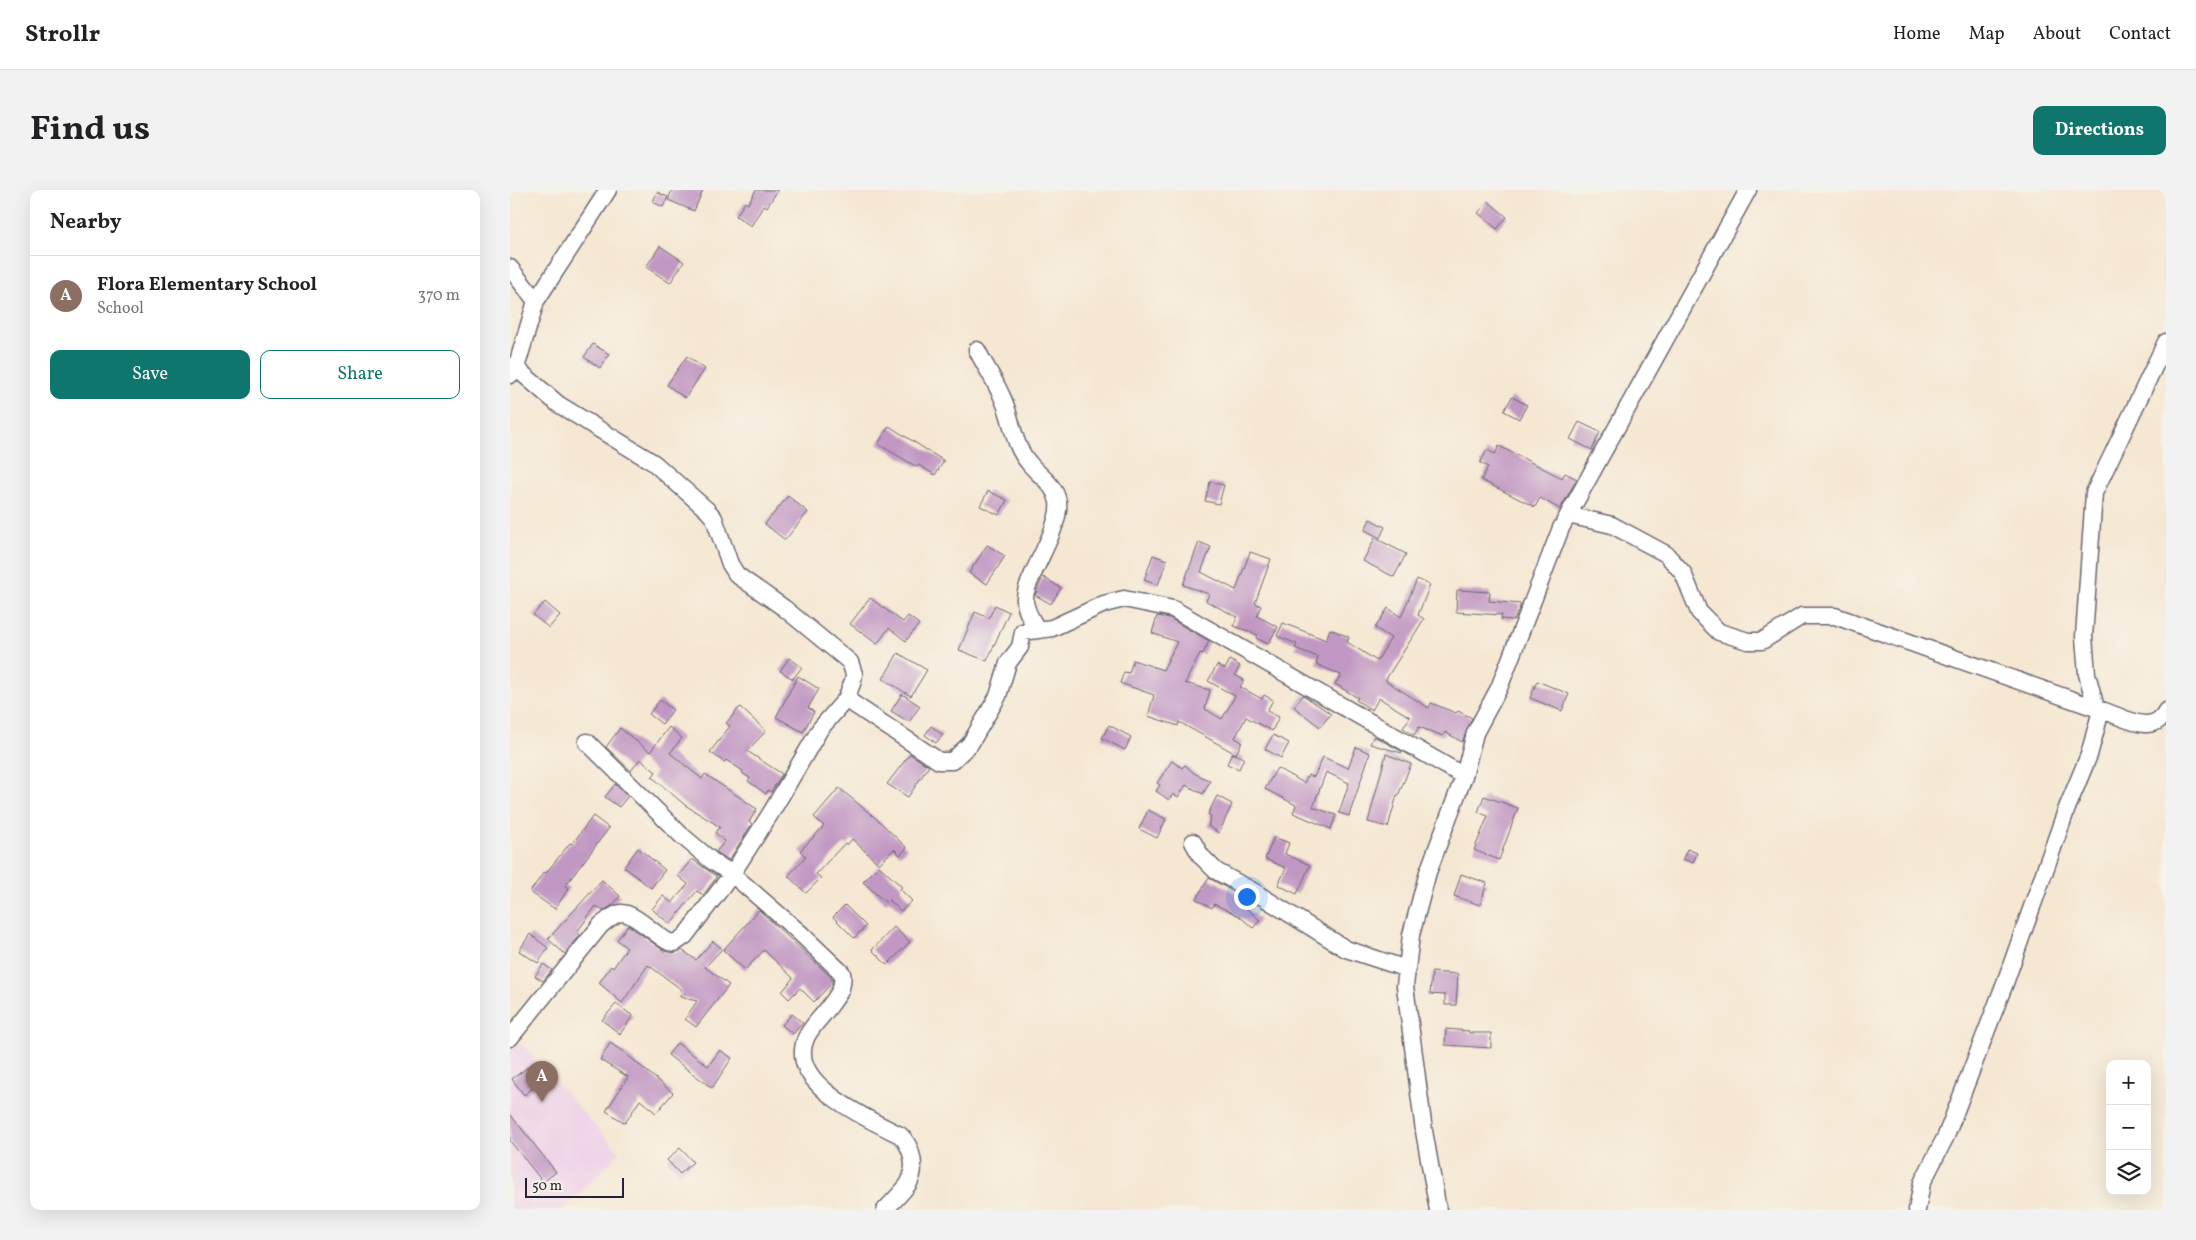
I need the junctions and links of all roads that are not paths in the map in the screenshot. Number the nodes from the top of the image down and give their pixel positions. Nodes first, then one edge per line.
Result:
1 (608, 190) edge
2 (1748, 190) edge
3 (510, 268) edge
4 (536, 301) junction
5 (2166, 342) edge
6 (977, 350) dead end
7 (513, 371) edge
8 (1568, 515) junction
9 (1037, 629) junction
10 (846, 699) junction
11 (2100, 710) junction
12 (2166, 711) edge
13 (587, 742) dead end
14 (1464, 776) junction
15 (1193, 842) dead end
16 (732, 874) junction
17 (1407, 969) junction
18 (510, 1038) edge
19 (885, 1210) edge
20 (1438, 1210) edge
21 (1917, 1210) edge

1 - 4 street
2 - 8 street
3 - 4 street
4 - 7 street
5 - 11 street
6 - 9 street
7 - 10 street
8 - 11 street
8 - 14 street
9 - 10 street
9 - 14 street
10 - 16 street
11 - 12 street
11 - 21 street
13 - 16 street
14 - 17 street
15 - 17 street
16 - 18 street
16 - 19 street
17 - 20 street

